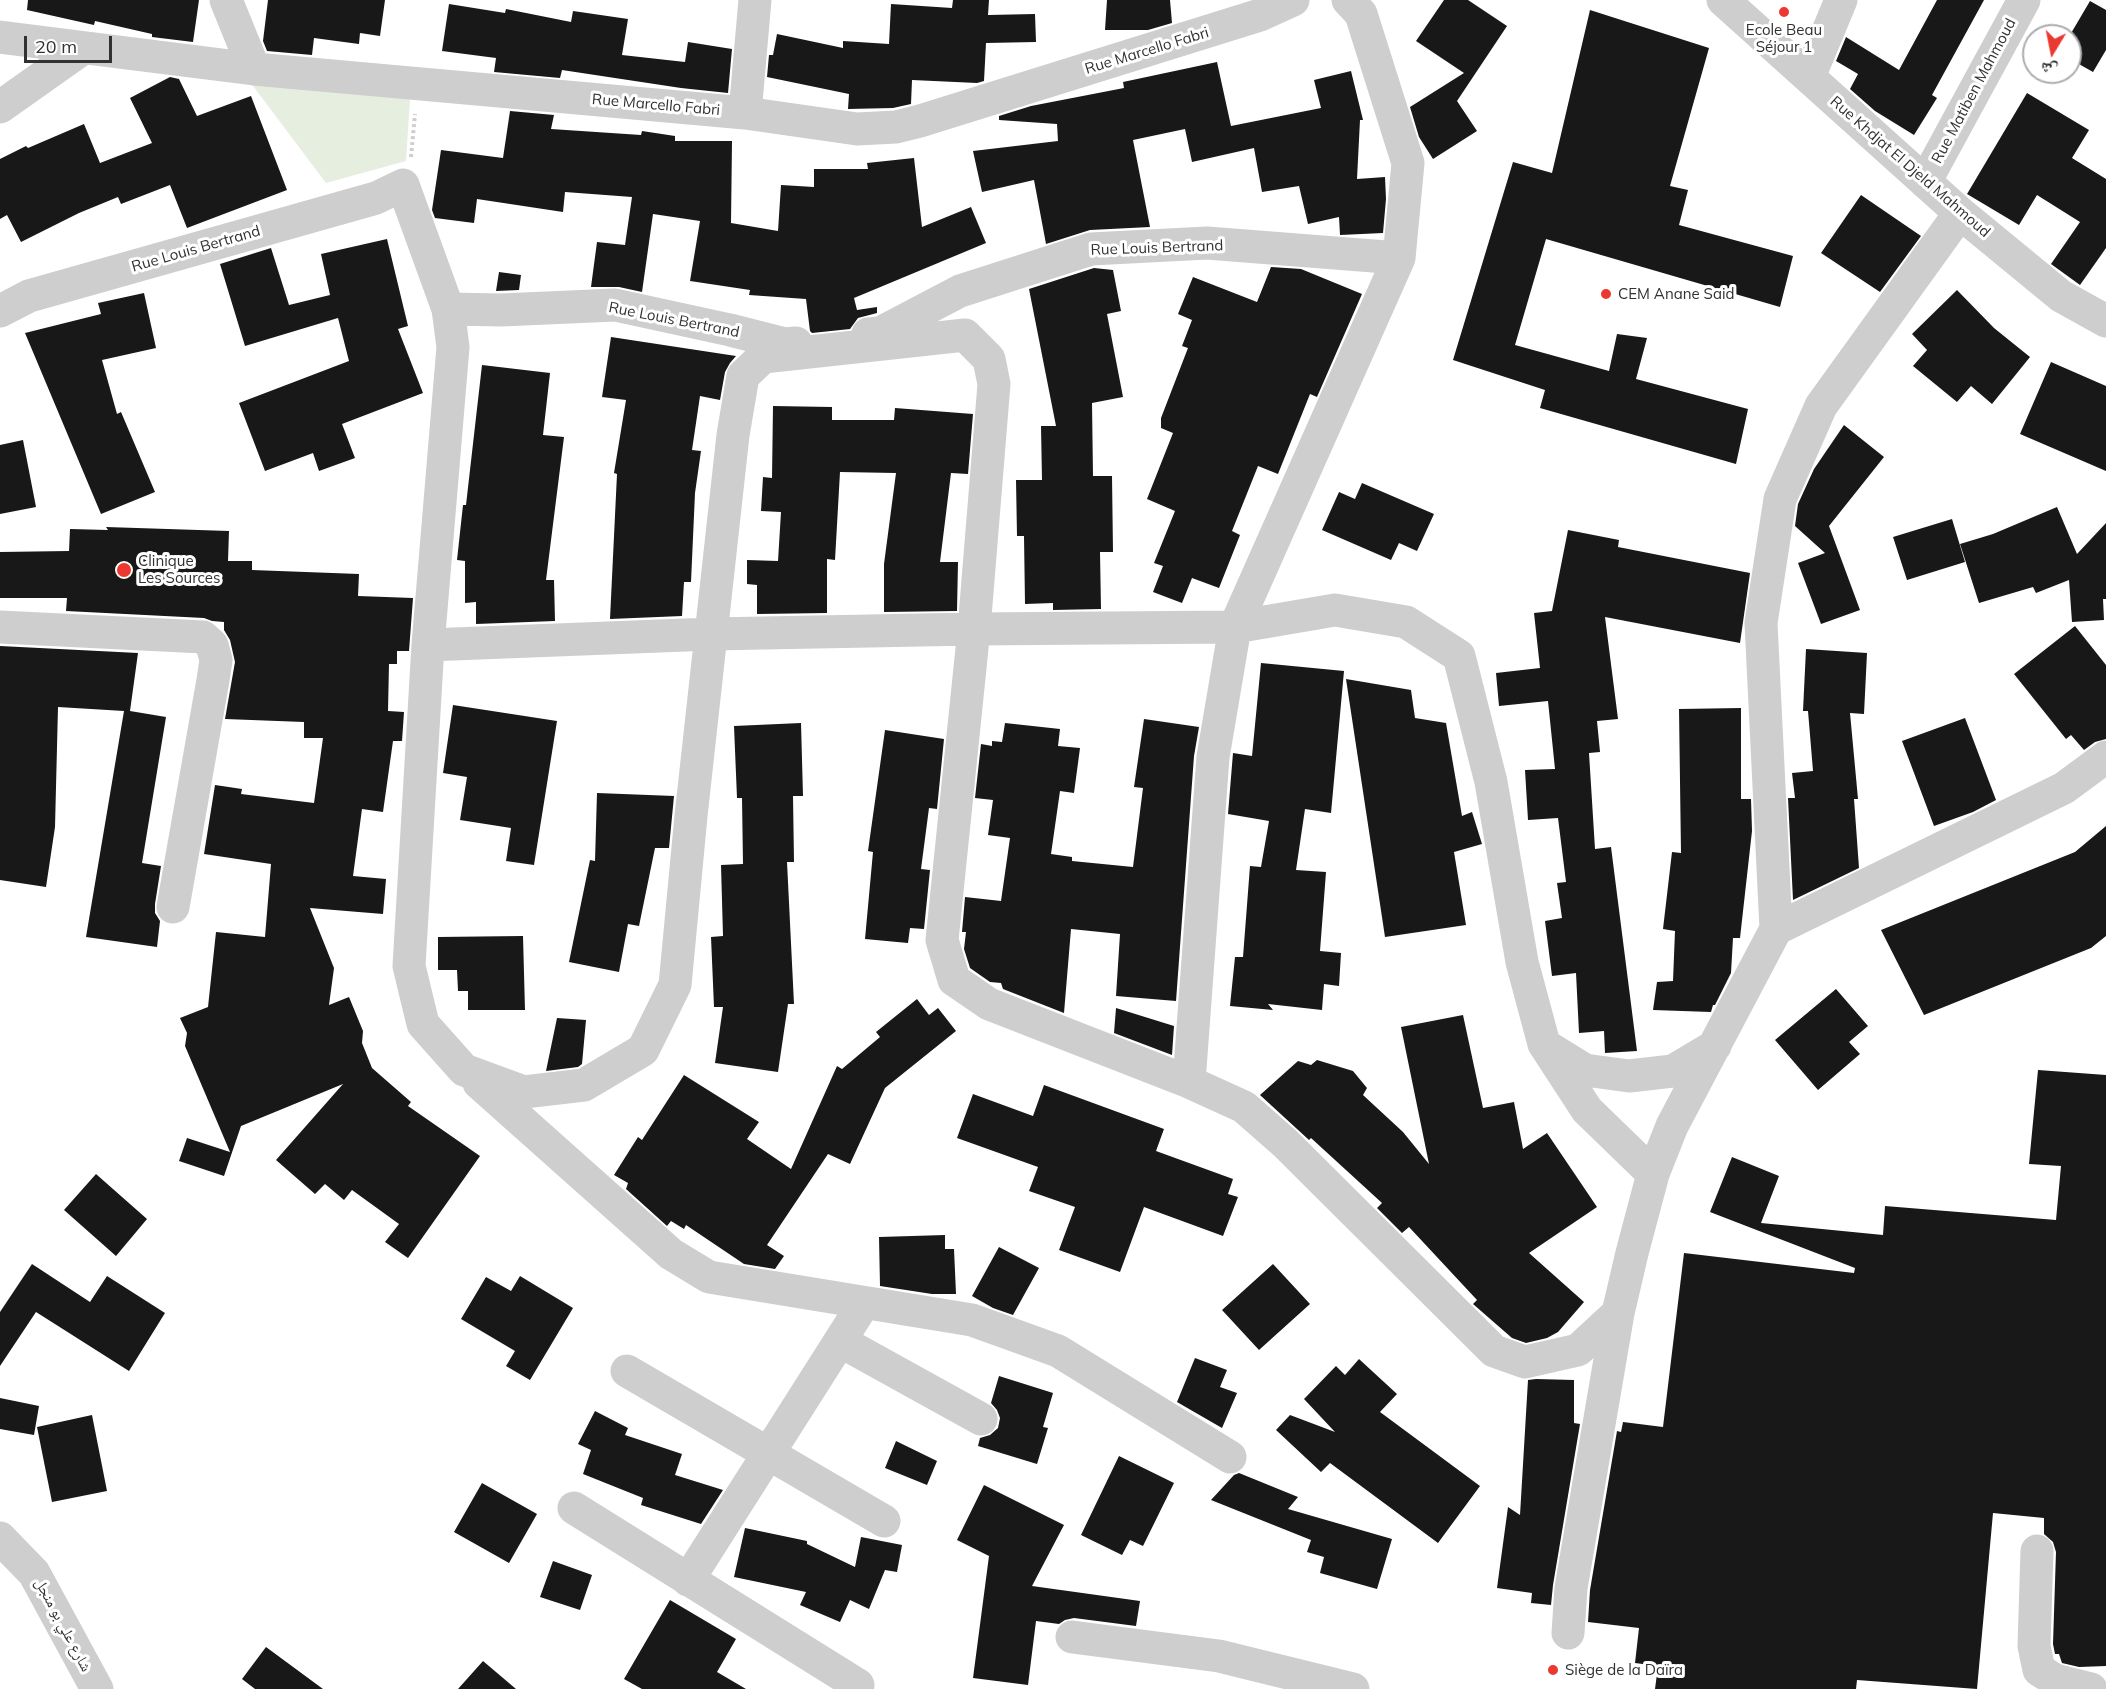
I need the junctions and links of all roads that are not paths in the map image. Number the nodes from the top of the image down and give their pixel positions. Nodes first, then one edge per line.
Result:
1 (226, 0) edge
2 (755, 0) edge
3 (1293, 0) edge
4 (1348, 0) edge
5 (1723, 0) edge
6 (1841, 0) edge
7 (2024, 0) edge
8 (0, 37) edge
9 (82, 49) junction
10 (254, 69) junction
11 (1809, 77) junction
12 (0, 107) edge
13 (745, 113) junction
14 (1925, 182) junction
15 (1960, 213) junction
16 (1399, 258) junction
17 (448, 309) junction
18 (0, 311) edge
19 (2106, 321) edge
20 (0, 627) edge
21 (1235, 627) junction
22 (975, 629) junction
23 (711, 634) junction
24 (428, 645) junction
25 (2106, 757) edge
26 (173, 907) dead end
27 (1776, 929) junction
28 (1544, 1044) junction
29 (1715, 1046) junction
30 (464, 1070) junction
31 (1188, 1082) junction
32 (1653, 1174) junction
33 (864, 1303) junction
34 (1618, 1313) junction
35 (840, 1341) junction
36 (627, 1371) dead end
37 (981, 1419) dead end
38 (768, 1455) junction
39 (1230, 1457) dead end
40 (574, 1508) dead end
41 (884, 1521) dead end
42 (0, 1538) edge
43 (2037, 1551) dead end
44 (688, 1580) junction
45 (1568, 1633) dead end
46 (1072, 1637) dead end
47 (858, 1685) dead end
48 (97, 1689) edge
49 (1353, 1689) edge
50 (2091, 1689) edge

1 - 10 street
2 - 13 street
3 - 13 street, Rue Marcello Fabri
4 - 16 street
5 - 11 street, Rue Khdjat El Djeld Mahmoud
6 - 11 street
7 - 14 street, Rue Matiben Mahmoud
8 - 9 street, Rue Marcello Fabri
9 - 10 street, Rue Marcello Fabri
9 - 12 street
10 - 13 street, Rue Marcello Fabri
11 - 14 street, Rue Khdjat El Djeld Mahmoud
14 - 15 street, Rue Khdjat El Djeld Mahmoud
15 - 19 street, Rue Khdjat El Djeld Mahmoud
15 - 27 street
16 - 17 street, Rue Louis Bertrand
16 - 21 street
17 - 18 street, Rue Louis Bertrand
17 - 24 street
20 - 26 street
21 - 22 street
21 - 28 street
21 - 31 street
22 - 23 street
22 - 23 street
22 - 31 street
23 - 24 street
23 - 30 street
24 - 30 street
25 - 27 street
27 - 29 street
28 - 29 street
28 - 32 street
29 - 32 street
30 - 33 street
31 - 34 street
32 - 34 street
33 - 35 street
33 - 39 street
34 - 45 street
35 - 37 street
35 - 38 street
36 - 38 street
38 - 41 street
38 - 44 street
40 - 44 street
42 - 48 street, شارع علي بو منجل
43 - 50 street
44 - 47 street
46 - 49 street

